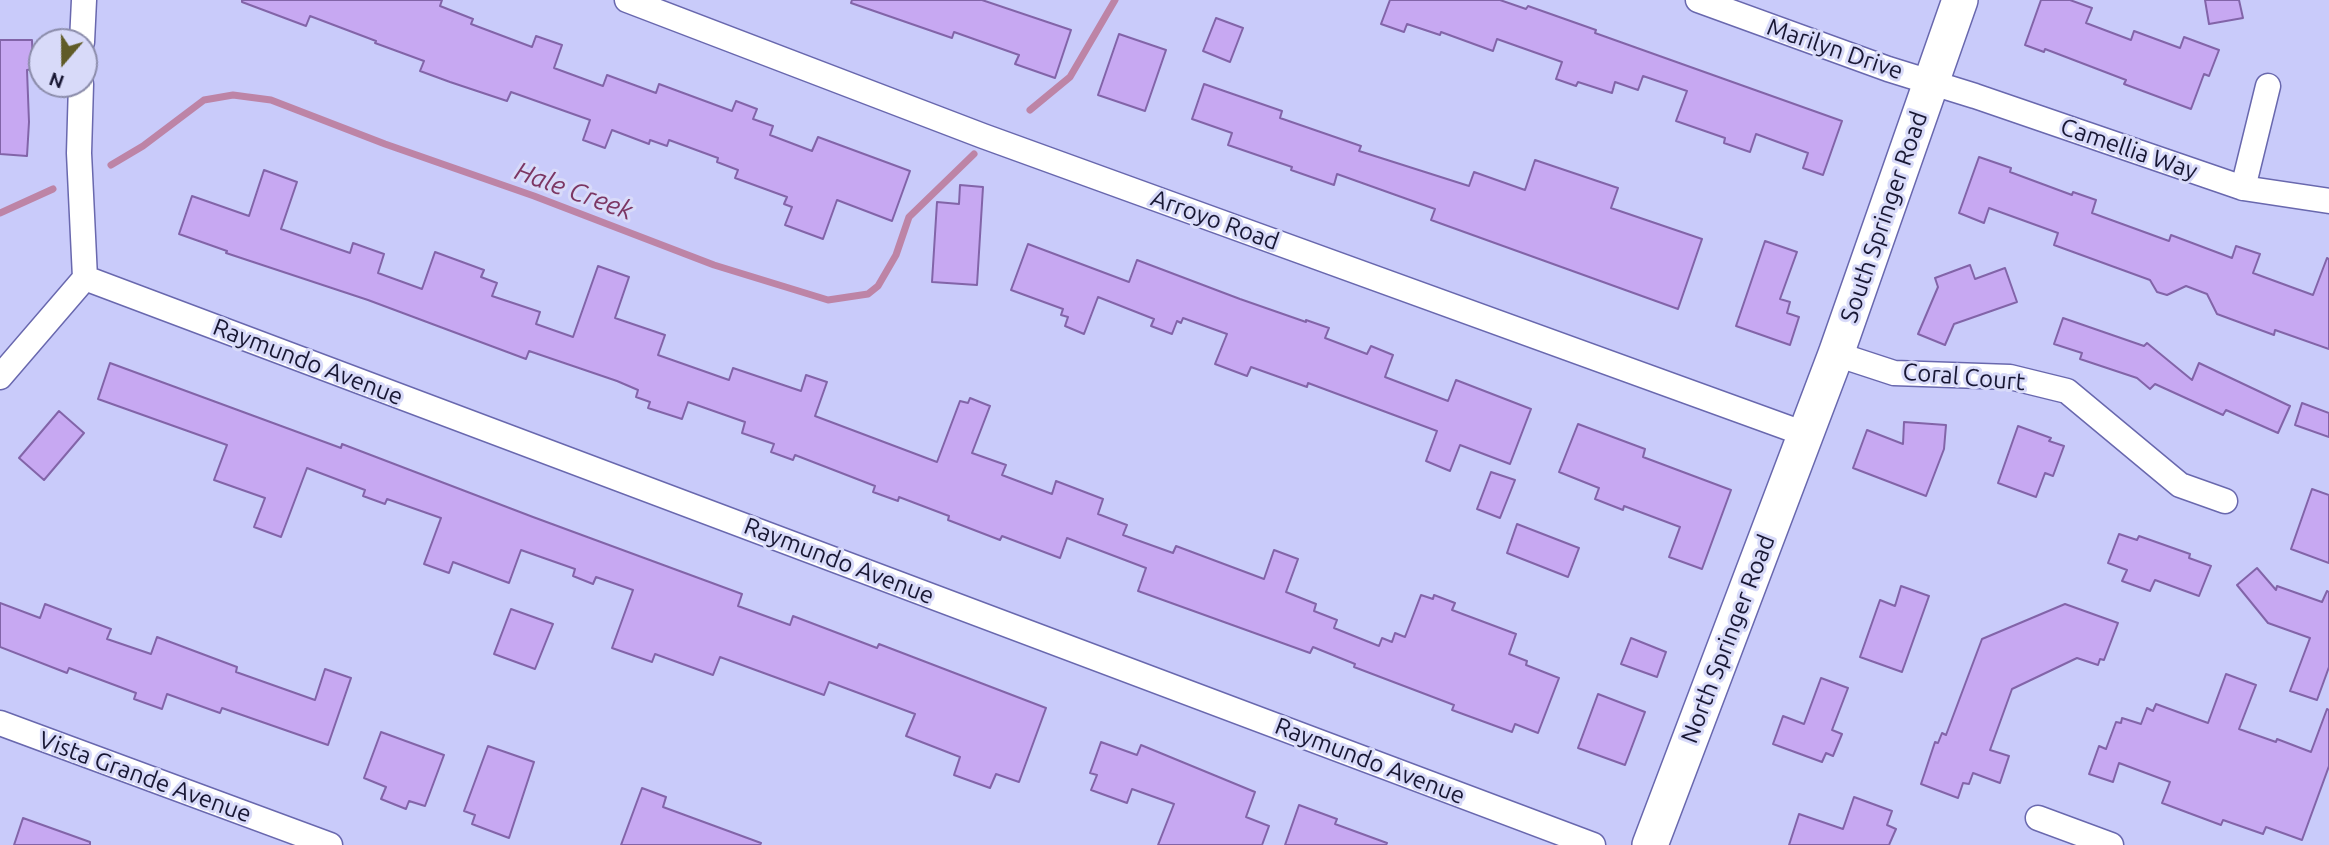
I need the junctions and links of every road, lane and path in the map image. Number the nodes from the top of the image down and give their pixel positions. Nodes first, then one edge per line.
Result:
1 (84, 0) edge
2 (627, 0) edge
3 (1698, 0) edge
4 (1960, 0) edge
5 (83, 28) edge
6 (1932, 82) junction
7 (2268, 86) dead end
8 (81, 98) edge
9 (2243, 188) junction
10 (2329, 201) edge
11 (85, 278) junction
12 (1836, 354) junction
13 (0, 377) edge
14 (1805, 434) junction
15 (2225, 500) dead end
16 (0, 723) edge
17 (2038, 818) dead end
18 (330, 845) edge
19 (1593, 845) edge
20 (1650, 845) edge
21 (2111, 845) edge

1 - 5 street
2 - 14 street, Arroyo Road
3 - 6 street, Marilyn Drive
4 - 6 street, South Springer Road
6 - 9 street, Camellia Way
6 - 12 street, South Springer Road
7 - 9 street
8 - 11 street
9 - 10 street, Camellia Way
11 - 13 street
11 - 19 street, Raymundo Avenue
12 - 14 street, South Springer Road
12 - 15 street, Coral Court
14 - 20 street, North Springer Road
16 - 18 street, Vista Grande Avenue
17 - 21 street

